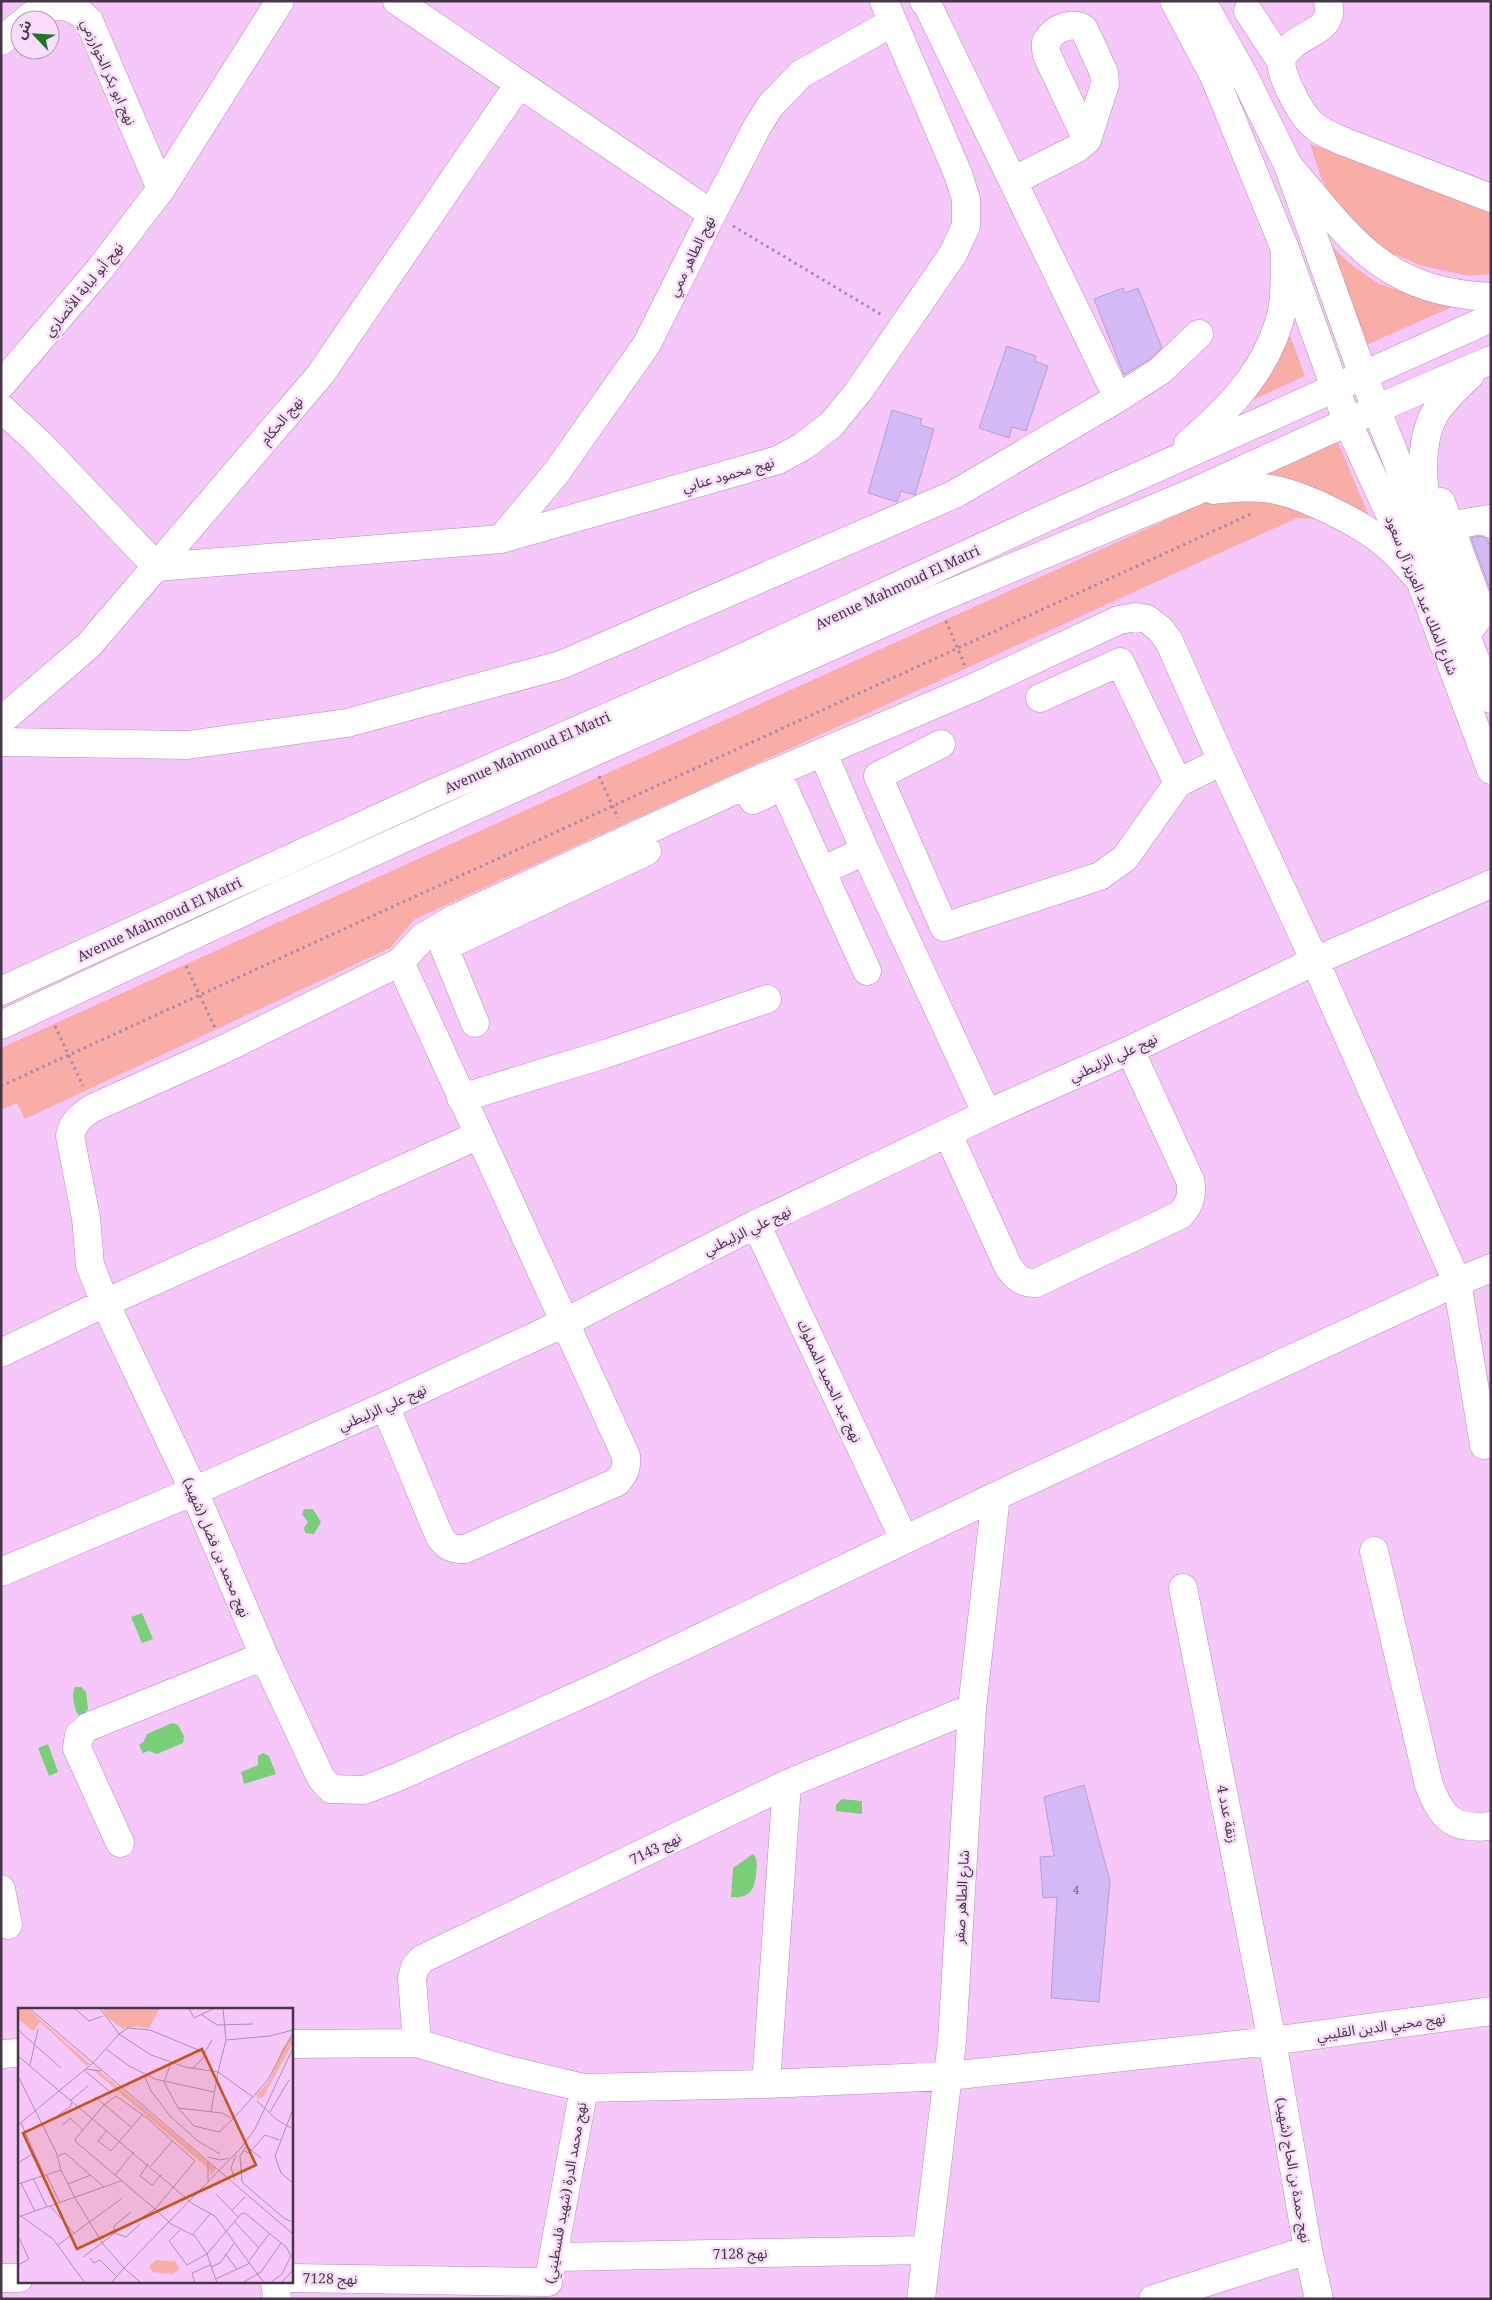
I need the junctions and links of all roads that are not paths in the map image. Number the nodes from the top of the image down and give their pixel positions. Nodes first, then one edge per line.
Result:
1 (280, 1) edge
2 (398, 1) edge
3 (924, 1) edge
4 (1174, 1) edge
5 (1202, 1) edge
6 (1328, 1) edge
7 (70, 4) edge
8 (1257, 6) edge
9 (38, 10) edge
10 (888, 11) edge
11 (1217, 28) junction
12 (1281, 61) junction
13 (519, 84) junction
14 (1087, 140) dead end
15 (1288, 165) junction
16 (1013, 180) junction
17 (161, 189) junction
18 (1491, 198) edge
19 (712, 214) junction
20 (1285, 249) junction
21 (1491, 297) edge
22 (1491, 318) edge
23 (1199, 334) dead end
24 (1486, 362) edge
25 (1363, 376) junction
26 (1, 385) edge
27 (1336, 388) junction
28 (1118, 398) junction
29 (1, 408) edge
30 (1376, 408) junction
31 (1347, 421) junction
32 (1165, 464) junction
33 (1194, 492) junction
34 (1491, 524) edge
35 (501, 538) junction
36 (1431, 548) junction
37 (157, 566) junction
38 (1420, 580) junction
39 (1486, 611) edge
40 (1465, 636) junction
41 (1040, 698) dead end
42 (1491, 698) edge
43 (1, 721) edge
44 (1, 742) edge
45 (941, 744) dead end
46 (823, 753) junction
47 (1222, 762) junction
48 (1491, 770) edge
49 (1178, 783) junction
50 (865, 850) junction
51 (821, 871) junction
52 (1491, 884) edge
53 (1315, 960) junction
54 (400, 962) junction
55 (867, 971) dead end
56 (1, 991) edge
57 (767, 999) dead end
58 (475, 1023) dead end
59 (1, 1025) edge
60 (1130, 1050) junction
61 (462, 1098) junction
62 (987, 1114) junction
63 (948, 1134) junction
64 (478, 1136) junction
65 (756, 1224) junction
66 (1491, 1268) edge
67 (1458, 1282) junction
68 (105, 1304) junction
69 (564, 1323) junction
70 (1, 1353) edge
71 (385, 1406) junction
72 (1484, 1445) dead end
73 (194, 1491) junction
74 (996, 1496) junction
75 (904, 1539) junction
76 (1374, 1551) dead end
77 (1, 1572) edge
78 (1183, 1588) dead end
79 (264, 1656) junction
80 (972, 1708) junction
81 (787, 1784) junction
82 (1491, 1826) edge
83 (120, 1843) dead end
84 (1, 1889) edge
85 (8, 1925) dead end
86 (1491, 2011) edge
87 (1272, 2041) junction
88 (417, 2043) junction
89 (292, 2044) edge
90 (18, 2053) edge
91 (1, 2054) edge
92 (948, 2076) junction
93 (766, 2084) junction
94 (584, 2088) junction
95 (927, 2250) junction
96 (1308, 2250) junction
97 (1, 2278) edge
98 (18, 2278) edge
99 (292, 2278) edge
100 (549, 2279) edge
101 (275, 2282) edge
102 (277, 2299) edge
103 (921, 2299) edge
104 (1153, 2299) edge
105 (1319, 2299) edge

1 - 17 main road, نهج أبو لبابة الأنصاري
2 - 13 main road
3 - 16 main road
4 - 20 main road, شارع الملك عبد العزيز آل سعود
5 - 11 main road
6 - 12 main road
7 - 9 main road, نهج ابو بكر الخوارزمي
7 - 17 main road, نهج ابو بكر الخوارزمي
8 - 11 main road
8 - 12 main road
10 - 19 main road, نهج الطاهر ممي
10 - 35 main road, نهج محمود عنابي
11 - 15 main road
12 - 18 main road
13 - 19 main road
13 - 37 main road, نهج الحكام
14 - 16 main road
15 - 21 main road
15 - 25 main road, شارع الملك عبد العزيز آل سعود
16 - 28 main road
17 - 26 main road, نهج أبو لبابة الأنصاري
19 - 35 main road, نهج الطاهر ممي
20 - 27 main road, شارع الملك عبد العزيز آل سعود
20 - 32 main road
22 - 25 main road, Avenue Mahmoud El Matri
23 - 28 main road
24 - 30 main road, Avenue Mahmoud El Matri
24 - 36 main road
25 - 27 main road, Avenue Mahmoud El Matri
25 - 30 main road, شارع الملك عبد العزيز آل سعود
27 - 31 main road, شارع الملك عبد العزيز آل سعود
27 - 32 main road, Avenue Mahmoud El Matri
28 - 44 main road
29 - 37 main road
30 - 31 main road, Avenue Mahmoud El Matri
30 - 36 main road, شارع الملك عبد العزيز آل سعود
31 - 33 main road, Avenue Mahmoud El Matri
31 - 38 main road, شارع الملك عبد العزيز آل سعود
32 - 56 main road, Avenue Mahmoud El Matri
33 - 38 main road
33 - 59 main road, Avenue Mahmoud El Matri
34 - 39 main road
35 - 37 main road, نهج محمود عنابي
36 - 40 main road, شارع الملك عبد العزيز آل سعود
37 - 43 main road, نهج الحكام
38 - 48 main road, شارع الملك عبد العزيز آل سعود
39 - 40 main road
40 - 42 main road, شارع الملك عبد العزيز آل سعود
41 - 49 main road
45 - 49 main road
46 - 47 main road
46 - 50 main road
46 - 54 main road
47 - 49 main road
47 - 53 main road
50 - 51 main road
50 - 62 main road
51 - 55 main road
51 - 58 main road
52 - 53 main road, نهج علي الزليطني
53 - 60 main road, نهج علي الزليطني
53 - 67 main road
54 - 61 main road
54 - 68 main road, نهج محمد بن فضل (شهيد)
57 - 61 main road
60 - 62 main road, نهج علي الزليطني
60 - 63 main road
61 - 64 main road
62 - 63 main road, نهج علي الزليطني
63 - 65 main road, نهج علي الزليطني
64 - 68 main road
64 - 69 main road
65 - 69 main road, نهج علي الزليطني
65 - 75 main road, نهج عبد الحميد المملوك
66 - 67 main road
67 - 72 main road
67 - 74 main road
68 - 70 main road
68 - 73 main road, نهج محمد بن فضل (شهيد)
69 - 71 main road, نهج علي الزليطني
69 - 71 main road
71 - 73 main road, نهج علي الزليطني
73 - 77 main road, نهج علي الزليطني
73 - 79 main road, نهج محمد بن فضل (شهيد)
74 - 75 main road
74 - 80 main road, شارع الطاهر صفر
75 - 79 main road, نهج محمد بن فضل (شهيد)
76 - 82 main road
78 - 87 main road, زنقة عدد 4
79 - 83 main road
80 - 81 main road, نهج 7143
80 - 92 main road, شارع الطاهر صفر
81 - 88 main road, نهج 7143
81 - 93 main road
84 - 85 main road
86 - 87 main road, نهج محيي الدين القليبي
87 - 92 main road, نهج محيي الدين القليبي
87 - 96 main road, نهج حمدة بن الحاج (شهيد)
88 - 89 main road, نهج محيي الدين القليبي
88 - 94 main road, نهج محيي الدين القليبي
90 - 91 main road
92 - 93 main road, نهج محيي الدين القليبي
92 - 95 main road, شارع الطاهر صفر
93 - 94 main road, نهج محيي الدين القليبي
94 - 100 main road, نهج محمد الدرة (شهيد فلسطيني)
95 - 100 main road, نهج 7128
95 - 103 main road, شارع الطاهر صفر
96 - 104 main road
96 - 105 main road, نهج حمدة بن الحاج (شهيد)
97 - 98 main road
99 - 100 main road, نهج 7128
101 - 102 main road

